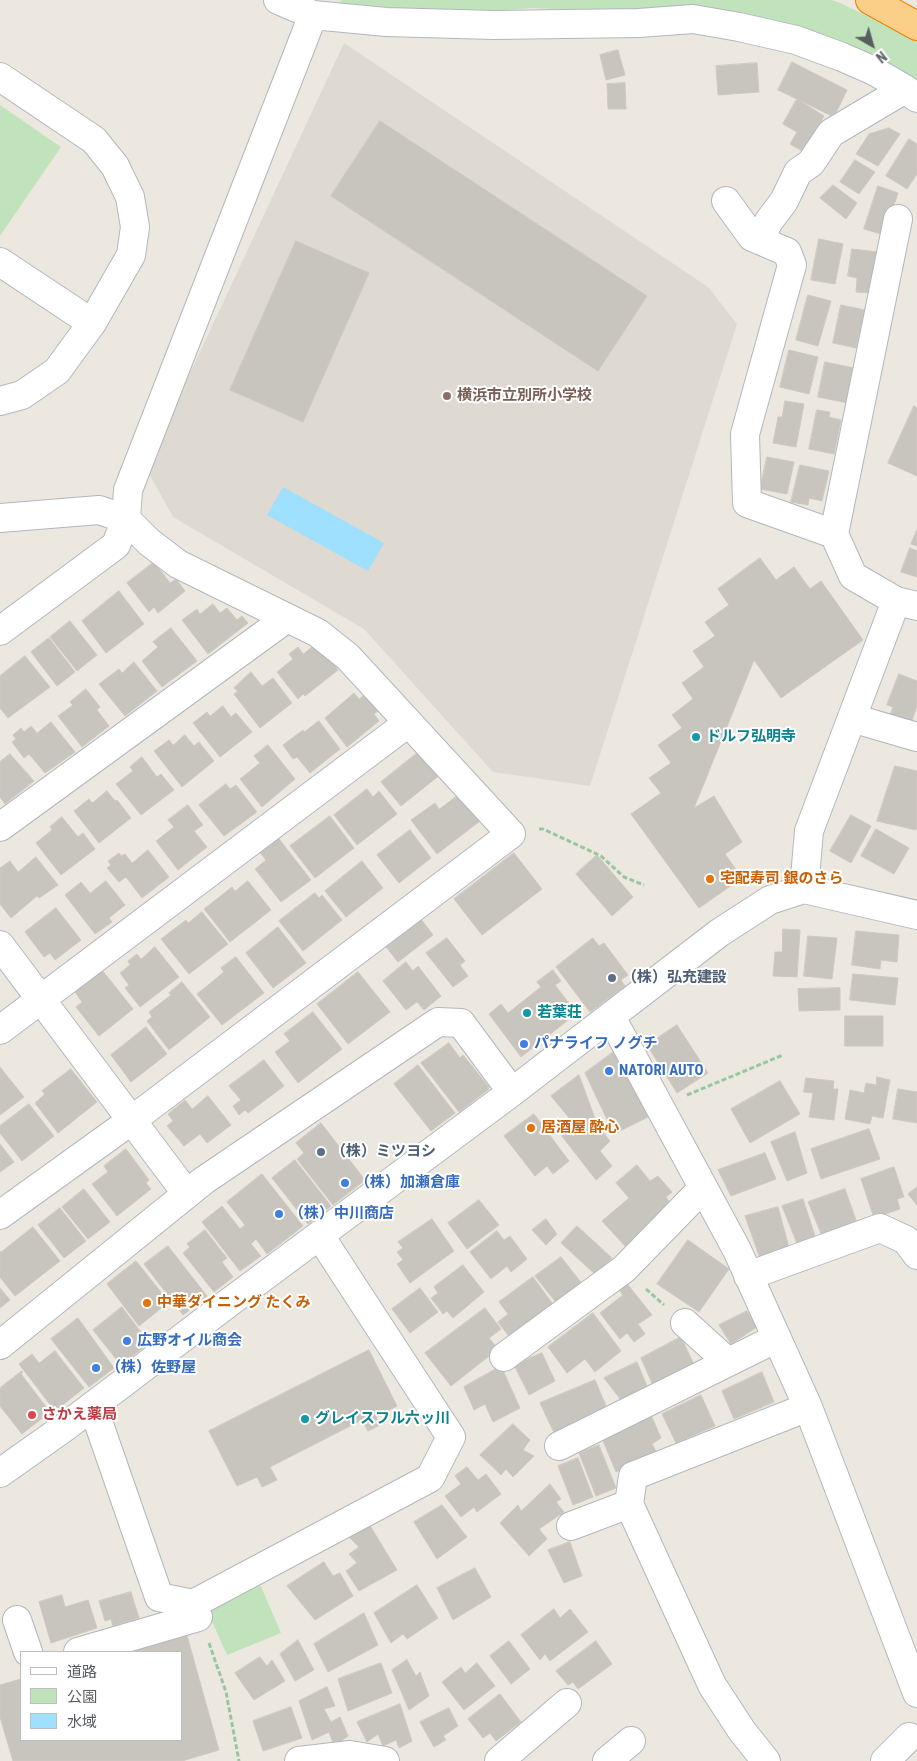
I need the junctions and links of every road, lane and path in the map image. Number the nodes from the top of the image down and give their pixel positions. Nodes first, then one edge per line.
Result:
1 (278, 0) edge
2 (870, 0) edge
3 (313, 15) junction
4 (917, 26) edge
5 (0, 77) edge
6 (911, 93) edge
7 (726, 201) dead end
8 (898, 219) dead end
9 (759, 240) junction
10 (0, 262) edge
11 (92, 323) junction
12 (0, 401) edge
13 (0, 518) edge
14 (126, 519) junction
15 (834, 534) junction
16 (907, 604) edge
17 (286, 618) junction
18 (0, 631) edge
19 (852, 718) junction
20 (408, 723) junction
21 (917, 737) edge
22 (0, 827) edge
23 (511, 834) junction
24 (644, 885) dead end
25 (804, 889) junction
26 (917, 915) edge
27 (0, 945) edge
28 (41, 1000) junction
29 (611, 1017) junction
30 (0, 1030) edge
31 (783, 1055) dead end
32 (512, 1092) junction
33 (660, 1106) junction
34 (132, 1120) junction
35 (703, 1188) junction
36 (187, 1194) junction
37 (0, 1215) edge
38 (320, 1236) junction
39 (917, 1256) edge
40 (624, 1269) junction
41 (748, 1276) junction
42 (685, 1324) joint
43 (776, 1338) junction
44 (0, 1345) edge
45 (504, 1356) dead end
46 (728, 1362) junction
47 (92, 1407) junction
48 (808, 1407) junction
49 (559, 1446) dead end
50 (4, 1462) edge
51 (628, 1504) junction
52 (571, 1526) dead end
53 (199, 1618) junction
54 (17, 1620) dead end
55 (28, 1651) edge
56 (82, 1651) edge
57 (917, 1693) edge
58 (567, 1703) dead end
59 (914, 1739) edge
60 (631, 1741) dead end
61 (239, 1761) edge
62 (299, 1761) edge
63 (385, 1761) edge
64 (499, 1761) edge
65 (607, 1761) edge
66 (766, 1761) edge
67 (885, 1761) edge

1 - 3 street
2 - 4 highway
3 - 6 street
3 - 14 street
5 - 11 street
6 - 9 street
7 - 9 street
8 - 15 street
9 - 15 street
10 - 11 street
11 - 12 street
13 - 14 street
14 - 17 street
14 - 18 street
15 - 16 street
16 - 19 street
17 - 20 street
17 - 22 street
19 - 21 street
19 - 25 street
20 - 23 street
20 - 28 street
23 - 24 path
23 - 34 street
25 - 26 street
25 - 29 street
27 - 28 street
28 - 30 street
28 - 34 street
29 - 32 street
29 - 33 street
31 - 33 path
32 - 36 street
32 - 38 street
33 - 35 street
34 - 36 street
34 - 37 street
35 - 40 street
35 - 41 street
36 - 44 street
38 - 47 street
38 - 53 street
39 - 41 street
40 - 42 path
40 - 45 street
41 - 43 street
42 - 46 street
43 - 46 street
43 - 48 street
46 - 49 street
47 - 50 street
47 - 53 street
48 - 51 street
48 - 57 street
51 - 52 street
51 - 66 street
53 - 56 street
53 - 61 path
54 - 55 street
58 - 64 street
59 - 67 street
60 - 65 street
62 - 63 street

